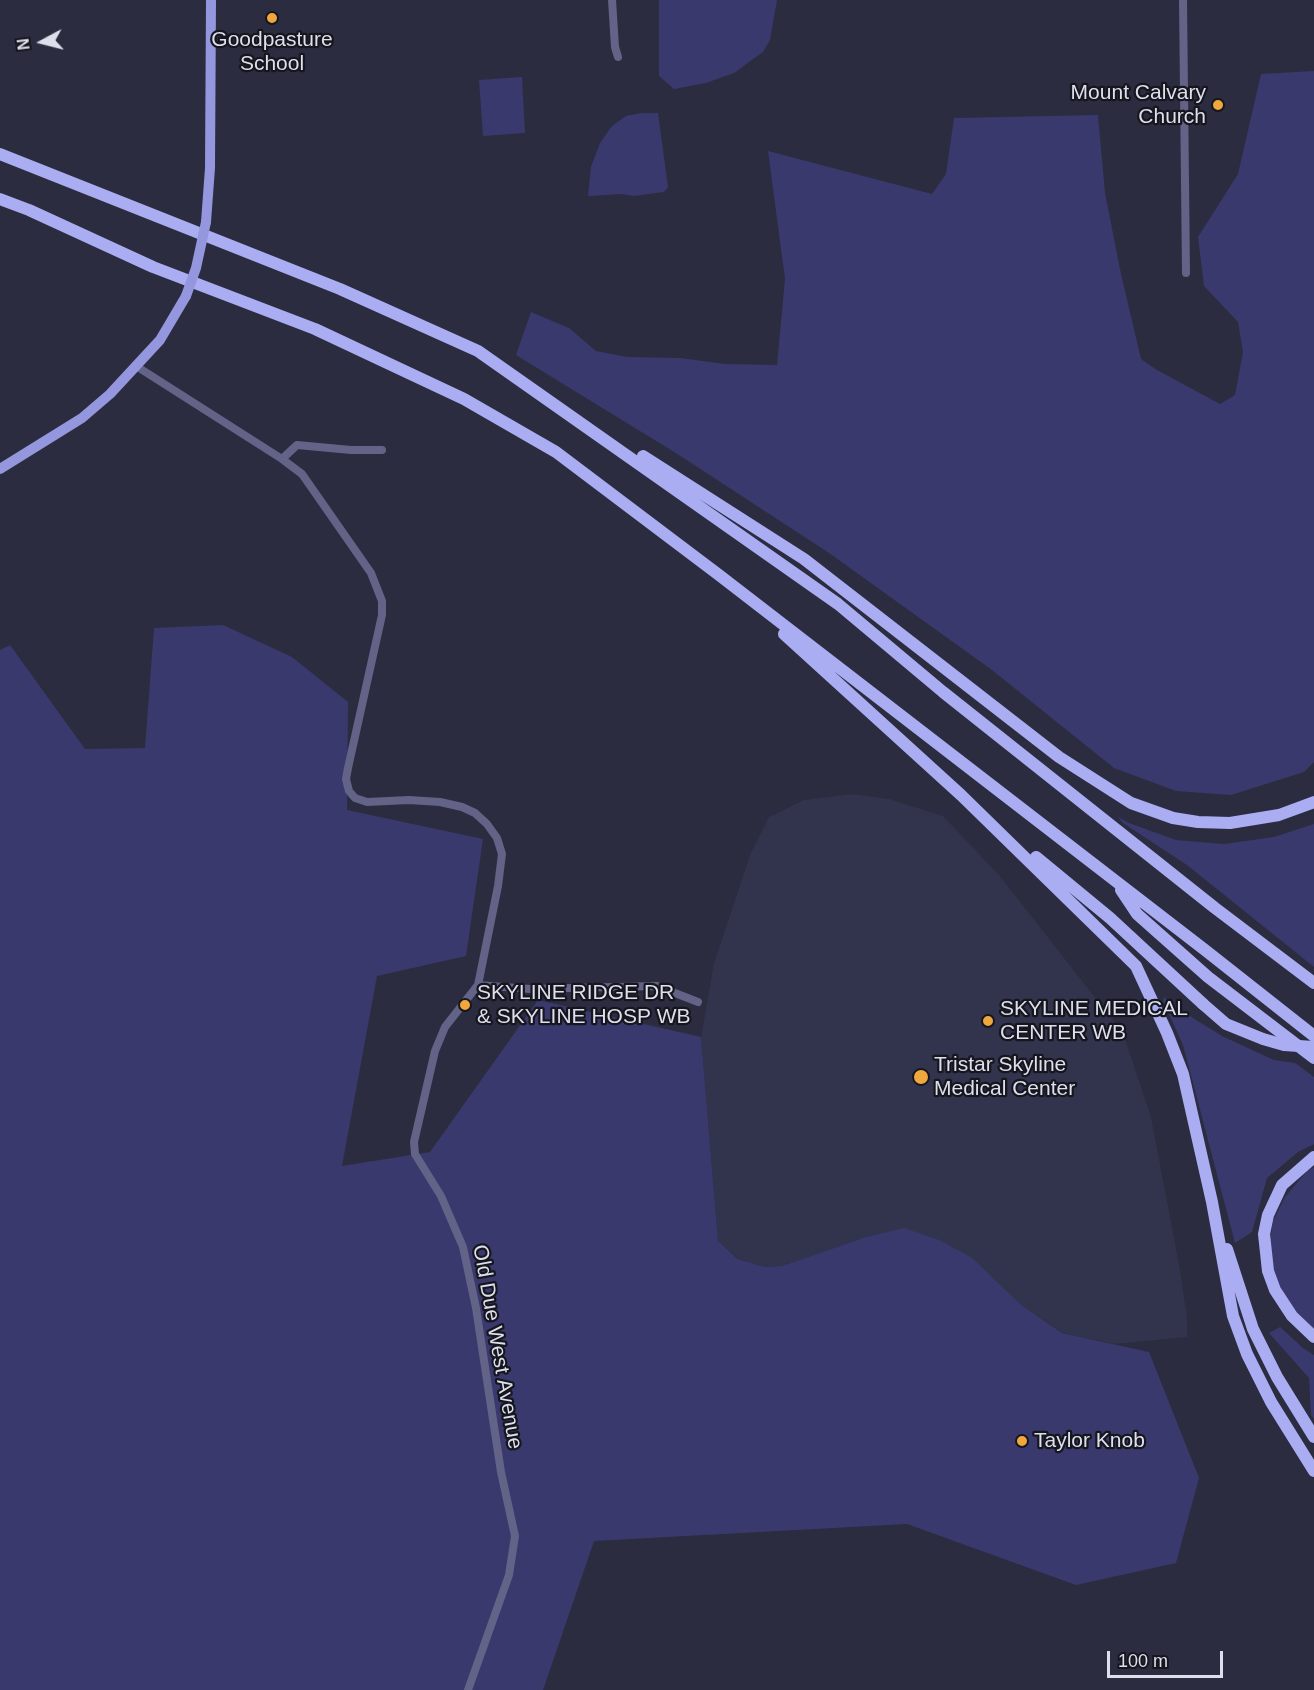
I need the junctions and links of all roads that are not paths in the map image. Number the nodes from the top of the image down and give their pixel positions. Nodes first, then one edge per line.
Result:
1 (211, 0) edge
2 (612, 0) edge
3 (1183, 0) edge
4 (618, 57) dead end
5 (0, 154) edge
6 (0, 199) edge
7 (1186, 273) dead end
8 (136, 366) junction
9 (546, 396) junction
10 (382, 450) dead end
11 (282, 459) junction
12 (0, 469) edge
13 (719, 575) junction
14 (961, 795) junction
15 (1314, 802) edge
16 (1115, 882) junction
17 (1314, 983) edge
18 (478, 985) junction
19 (698, 1002) dead end
20 (1314, 1036) edge
21 (1314, 1047) edge
22 (1314, 1058) edge
23 (1314, 1157) edge
24 (1212, 1202) junction
25 (1314, 1337) edge
26 (1314, 1437) edge
27 (1314, 1471) edge
28 (468, 1690) edge

1 - 8 main road, bridge
2 - 4 street
3 - 7 street
5 - 9 highway
6 - 13 highway
8 - 11 street, Old Due West Avenue
8 - 12 main road
9 - 15 highway
9 - 17 highway
10 - 11 street
11 - 18 street, Old Due West Avenue
13 - 14 highway
13 - 16 highway
14 - 21 highway, bridge
14 - 24 highway
16 - 20 highway
16 - 22 highway
18 - 19 street
18 - 28 street, Old Due West Avenue
23 - 25 highway
24 - 26 highway
24 - 27 highway

